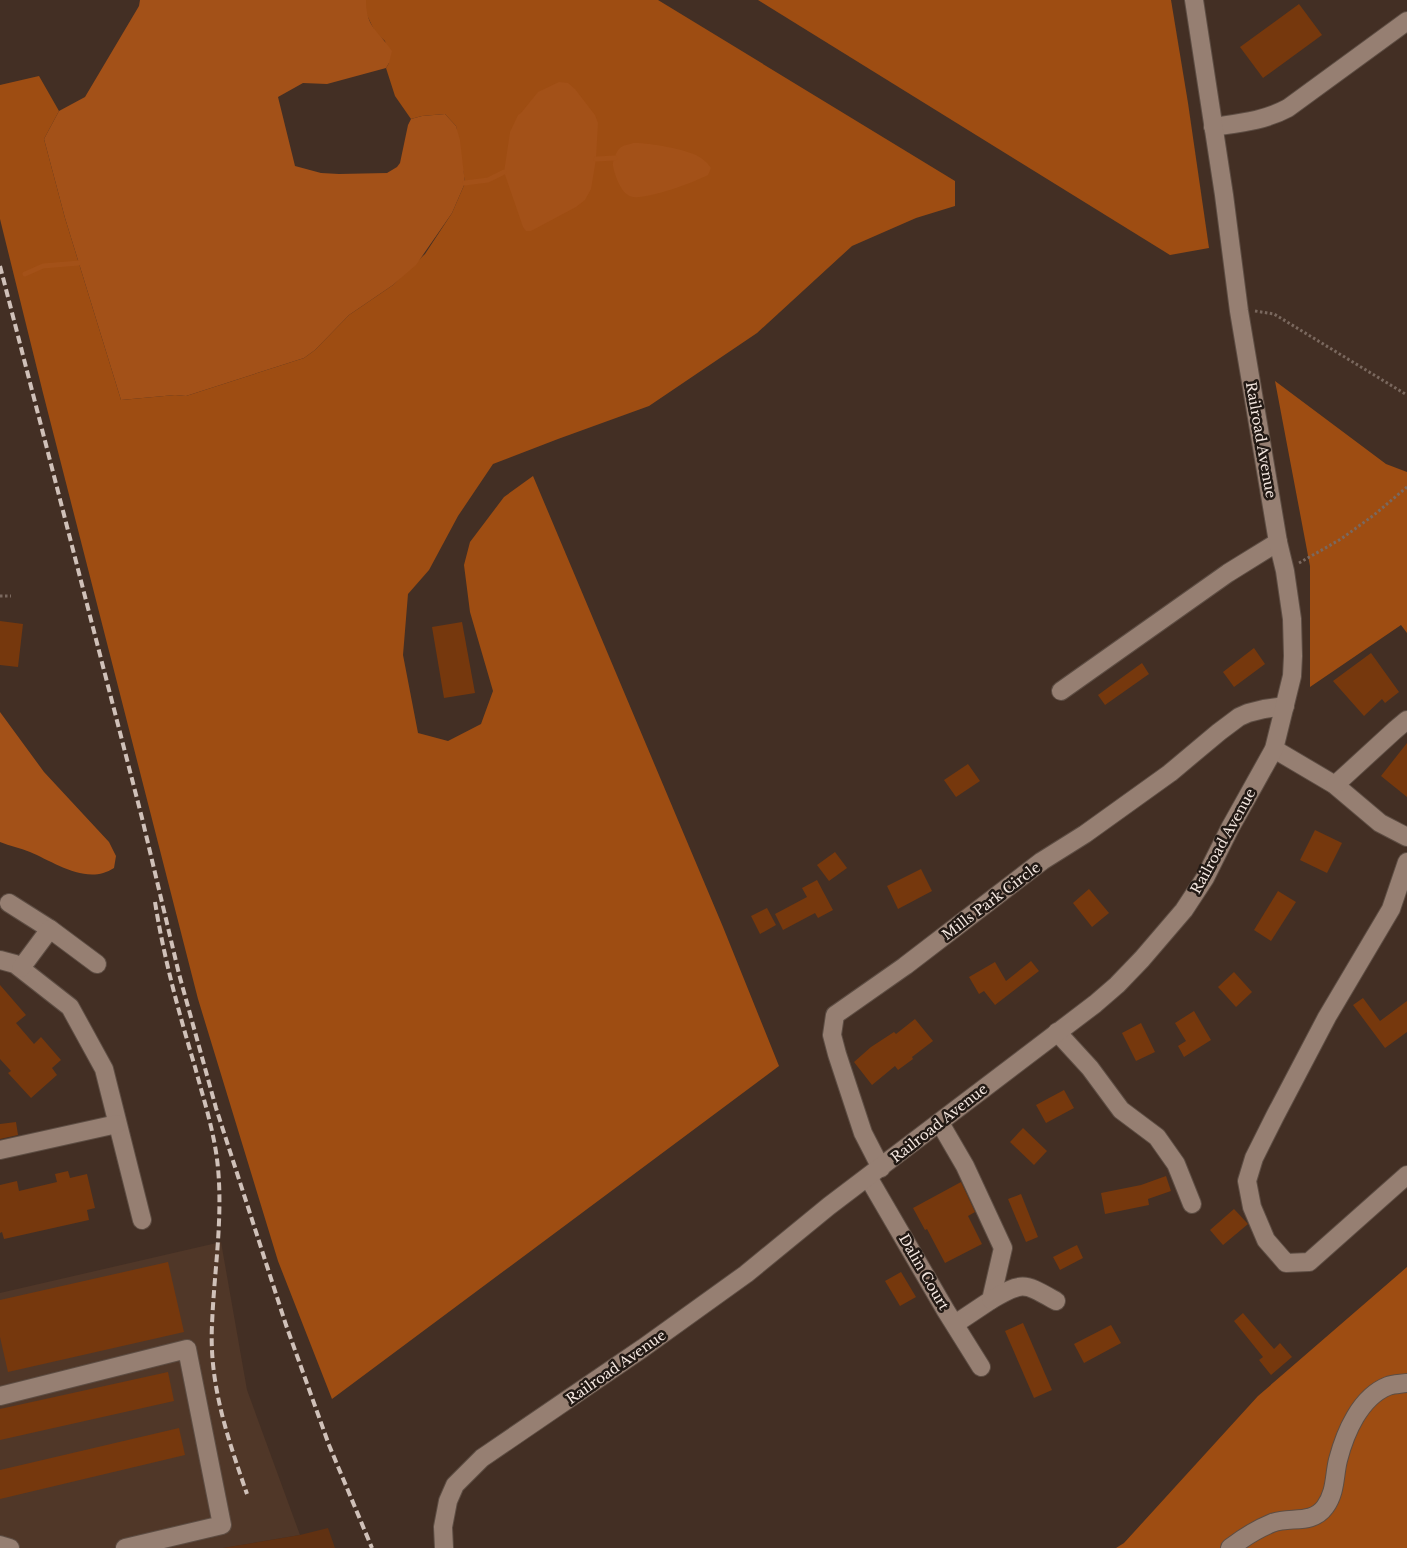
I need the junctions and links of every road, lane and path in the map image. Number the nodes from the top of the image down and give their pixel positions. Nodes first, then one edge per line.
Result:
1 (1194, 0) edge
2 (1407, 21) edge
3 (1213, 127) junction
4 (1239, 311) junction
5 (1407, 395) edge
6 (1407, 487) edge
7 (1278, 542) junction
8 (1285, 571) junction
9 (0, 596) edge
10 (11, 596) dead end
11 (1061, 691) dead end
12 (1286, 706) junction
13 (1407, 720) edge
14 (1274, 749) junction
15 (1335, 786) junction
16 (1407, 837) edge
17 (1407, 862) edge
18 (9, 903) dead end
19 (50, 929) junction
20 (0, 960) edge
21 (97, 964) dead end
22 (21, 968) junction
23 (1057, 1032) junction
24 (117, 1124) junction
25 (940, 1124) junction
26 (0, 1150) edge
27 (875, 1172) junction
28 (1407, 1174) edge
29 (1192, 1204) dead end
30 (142, 1220) dead end
31 (991, 1300) junction
32 (1056, 1301) dead end
33 (956, 1324) junction
34 (981, 1367) dead end
35 (1407, 1383) edge
36 (0, 1396) edge
37 (0, 1545) edge
38 (10, 1548) edge
39 (125, 1548) edge
40 (444, 1548) edge
41 (1230, 1548) edge

1 - 3 street, Railroad Avenue
2 - 3 street
3 - 4 street, Railroad Avenue
4 - 5 path
4 - 7 street, Railroad Avenue
6 - 8 path
7 - 8 street, Railroad Avenue
7 - 11 street
8 - 12 street, Railroad Avenue
9 - 10 path
12 - 14 street, Railroad Avenue
12 - 27 street, Mills Park Circle
13 - 15 street
14 - 15 street
14 - 23 street, Railroad Avenue
15 - 16 street
17 - 28 street
18 - 19 street
19 - 21 street
19 - 22 street
20 - 22 street
22 - 24 street
23 - 25 street, Railroad Avenue
23 - 29 street
24 - 26 street
24 - 30 street
25 - 27 street, Railroad Avenue
25 - 31 street
27 - 33 street, Dalin Court
27 - 40 street, Railroad Avenue
31 - 32 street
31 - 33 street
33 - 34 street, Dalin Court
35 - 41 street
36 - 39 street
37 - 38 street

